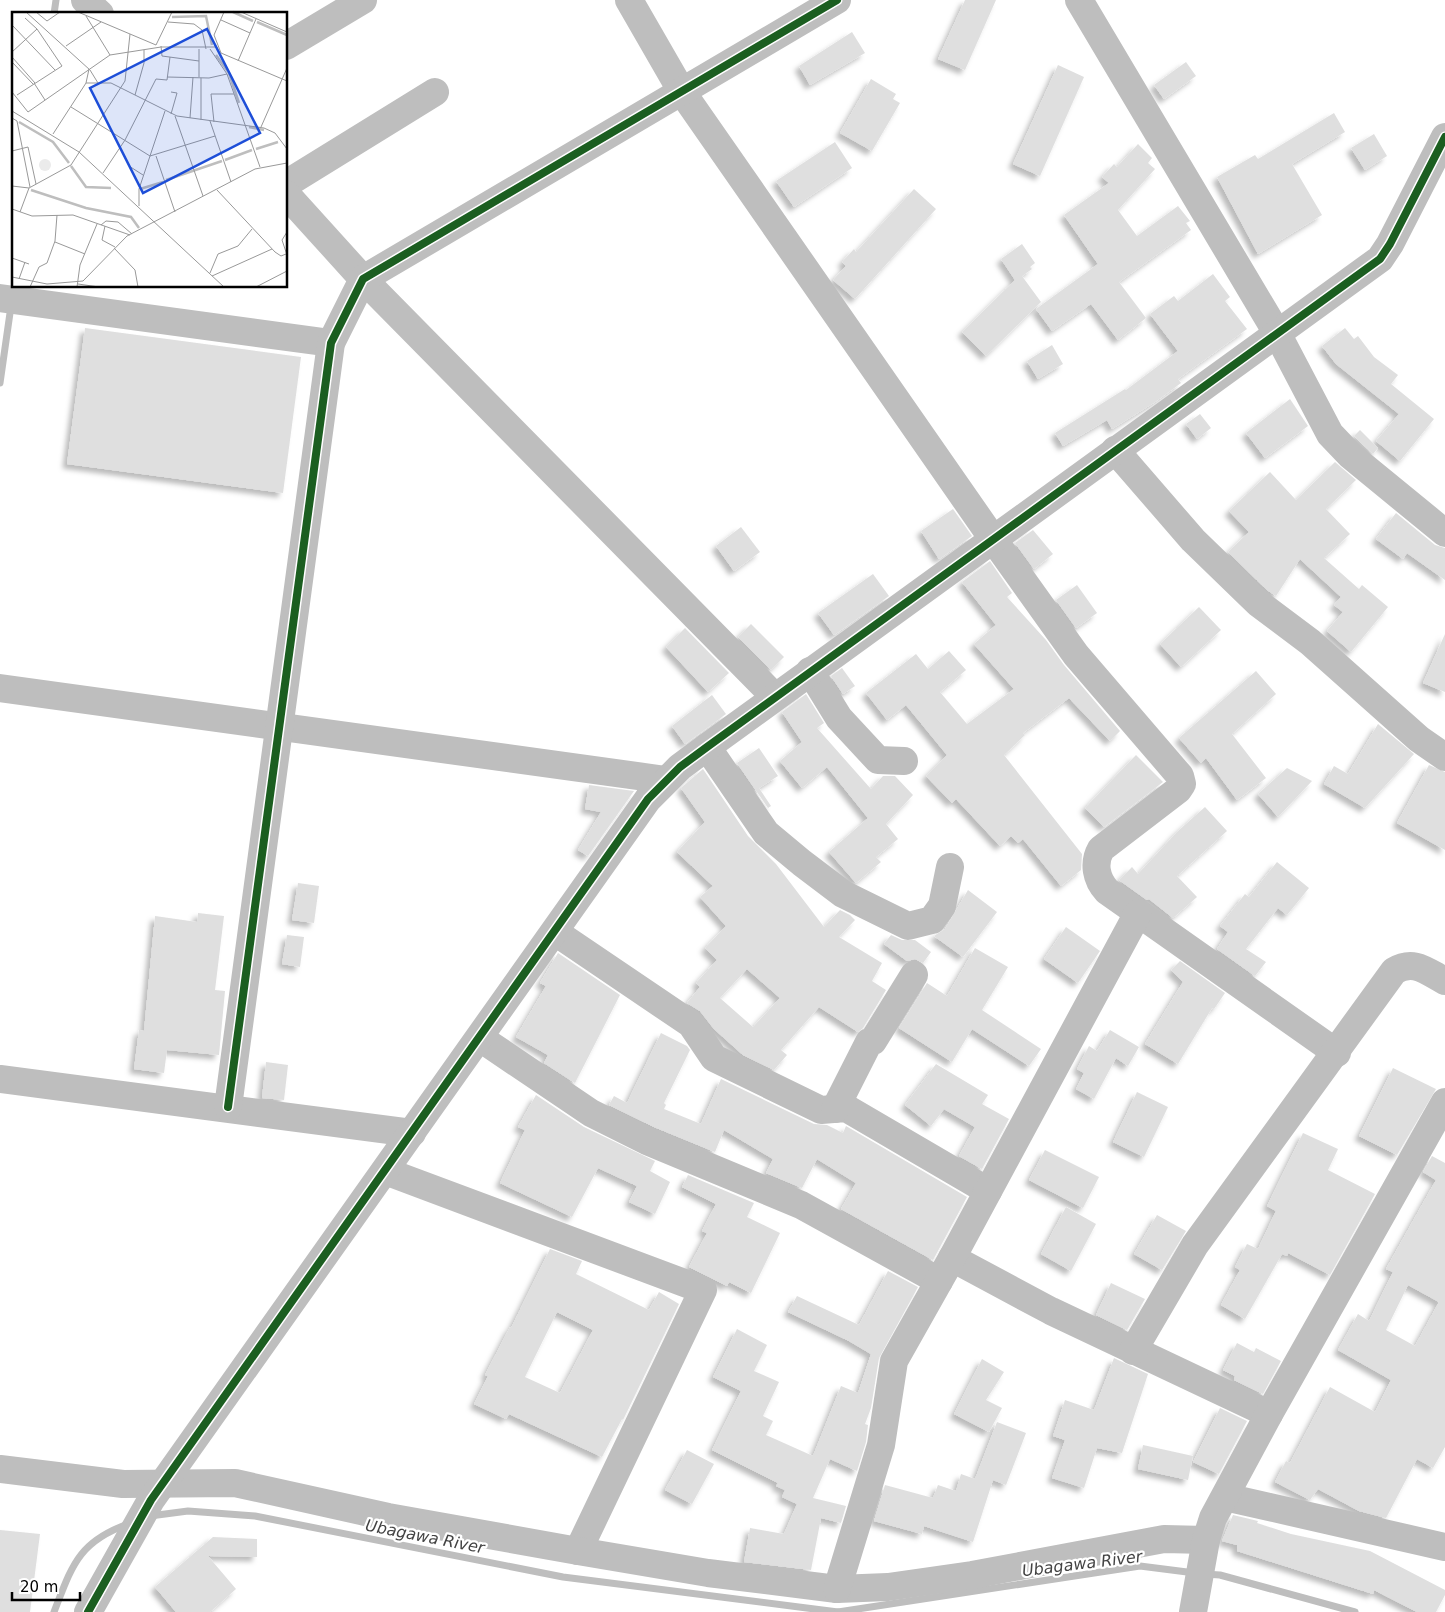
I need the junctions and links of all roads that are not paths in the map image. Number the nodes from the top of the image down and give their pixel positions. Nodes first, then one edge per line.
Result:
1 (85, 0) edge
2 (363, 0) edge
3 (629, 0) edge
4 (837, 0) edge
5 (1079, 0) edge
6 (98, 12) edge
7 (288, 45) edge
8 (435, 92) dead end
9 (682, 92) junction
10 (1445, 137) edge
11 (288, 183) edge
12 (288, 196) edge
13 (363, 279) junction
14 (7, 299) edge
15 (1277, 333) junction
16 (331, 343) junction
17 (1116, 450) junction
18 (1445, 533) edge
19 (993, 539) junction
20 (810, 672) junction
21 (0, 688) edge
22 (775, 697) junction
23 (280, 725) junction
24 (706, 747) junction
25 (1445, 756) edge
26 (904, 761) dead end
27 (666, 780) junction
28 (950, 867) dead end
29 (1138, 913) junction
30 (554, 932) junction
31 (914, 975) dead end
32 (1445, 981) edge
33 (480, 1038) junction
34 (1337, 1053) junction
35 (0, 1078) edge
36 (1445, 1102) edge
37 (228, 1108) junction
38 (836, 1109) junction
39 (412, 1134) junction
40 (385, 1171) junction
41 (988, 1190) junction
42 (946, 1270) junction
43 (1133, 1351) junction
44 (1269, 1414) junction
45 (0, 1468) edge
46 (156, 1492) junction
47 (1225, 1497) junction
48 (1205, 1544) junction
49 (1445, 1547) edge
50 (578, 1551) junction
51 (838, 1588) junction
52 (88, 1612) edge
53 (1193, 1612) edge

1 - 6 street
2 - 7 street
3 - 9 street
4 - 9 street
5 - 15 street
8 - 11 street
9 - 13 street
9 - 19 street
10 - 15 street
12 - 13 street
13 - 16 street
13 - 22 street
14 - 16 street
15 - 17 street
15 - 18 street
16 - 23 street
17 - 19 street
17 - 25 street
19 - 20 street
19 - 29 street
20 - 22 street
20 - 26 street
21 - 23 street
22 - 24 street
23 - 27 street
23 - 37 street
24 - 27 street
24 - 28 street
27 - 30 street
29 - 34 street
29 - 41 street
30 - 33 street
30 - 38 street
31 - 38 street
32 - 34 street
33 - 39 street
33 - 42 street
34 - 43 street
35 - 37 street
36 - 44 street
37 - 39 street
38 - 41 street
39 - 40 street
40 - 46 street
40 - 50 street
41 - 42 street
42 - 43 street
42 - 51 street
43 - 44 street
44 - 47 street
45 - 46 street
46 - 50 street
46 - 52 street
47 - 48 street
47 - 49 street
48 - 51 street
48 - 53 street
50 - 51 street

